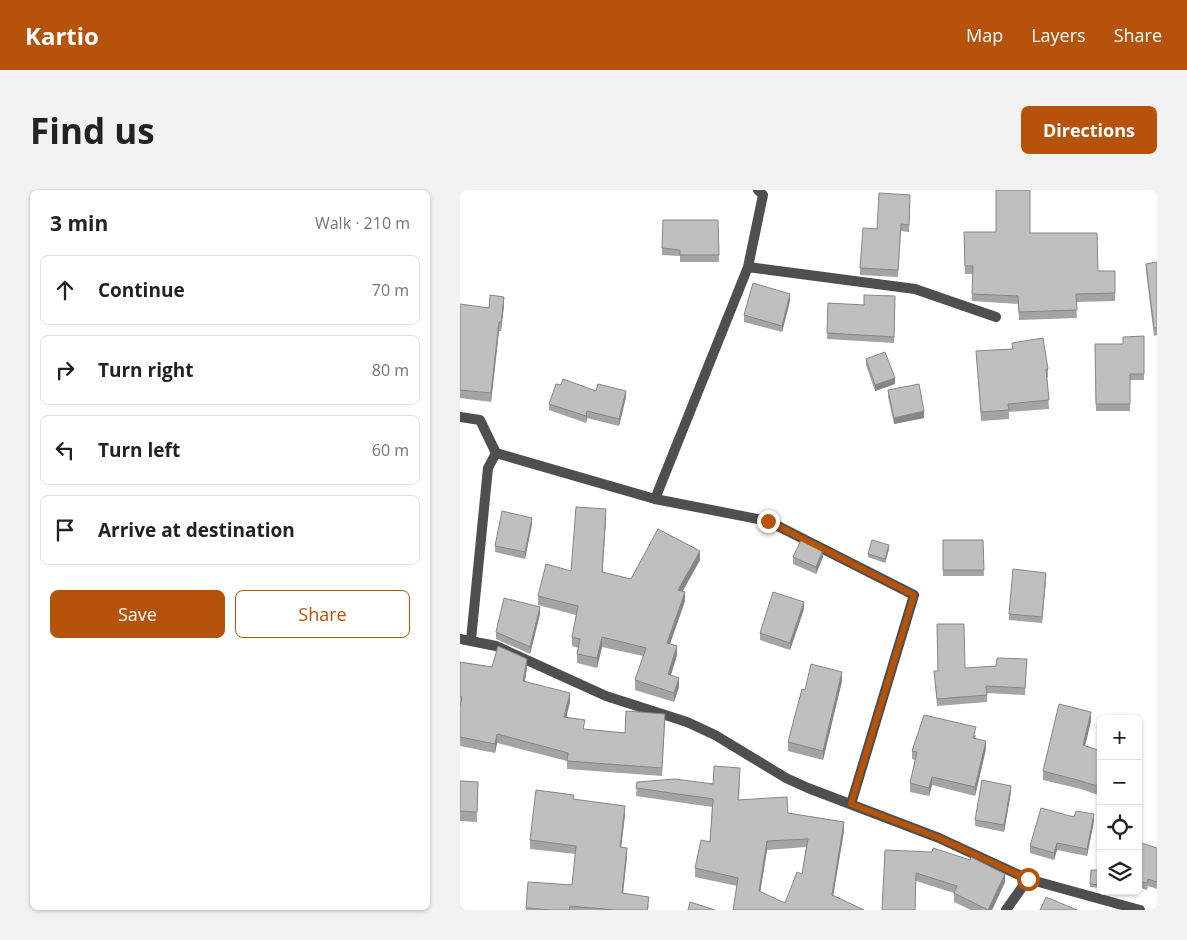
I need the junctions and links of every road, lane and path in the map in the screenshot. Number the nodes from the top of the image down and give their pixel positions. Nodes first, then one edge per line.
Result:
1 (758, 190) edge
2 (748, 267) junction
3 (996, 317) dead end
4 (460, 417) edge
5 (496, 453) junction
6 (655, 499) junction
7 (465, 639) edge
8 (851, 804) junction
9 (1028, 879) junction
10 (1006, 910) edge
11 (1140, 910) edge

1 - 2 street
2 - 3 street
2 - 6 street
4 - 5 street
5 - 6 street
5 - 7 street
6 - 8 street
7 - 8 street
8 - 9 street
9 - 10 street
9 - 11 street

